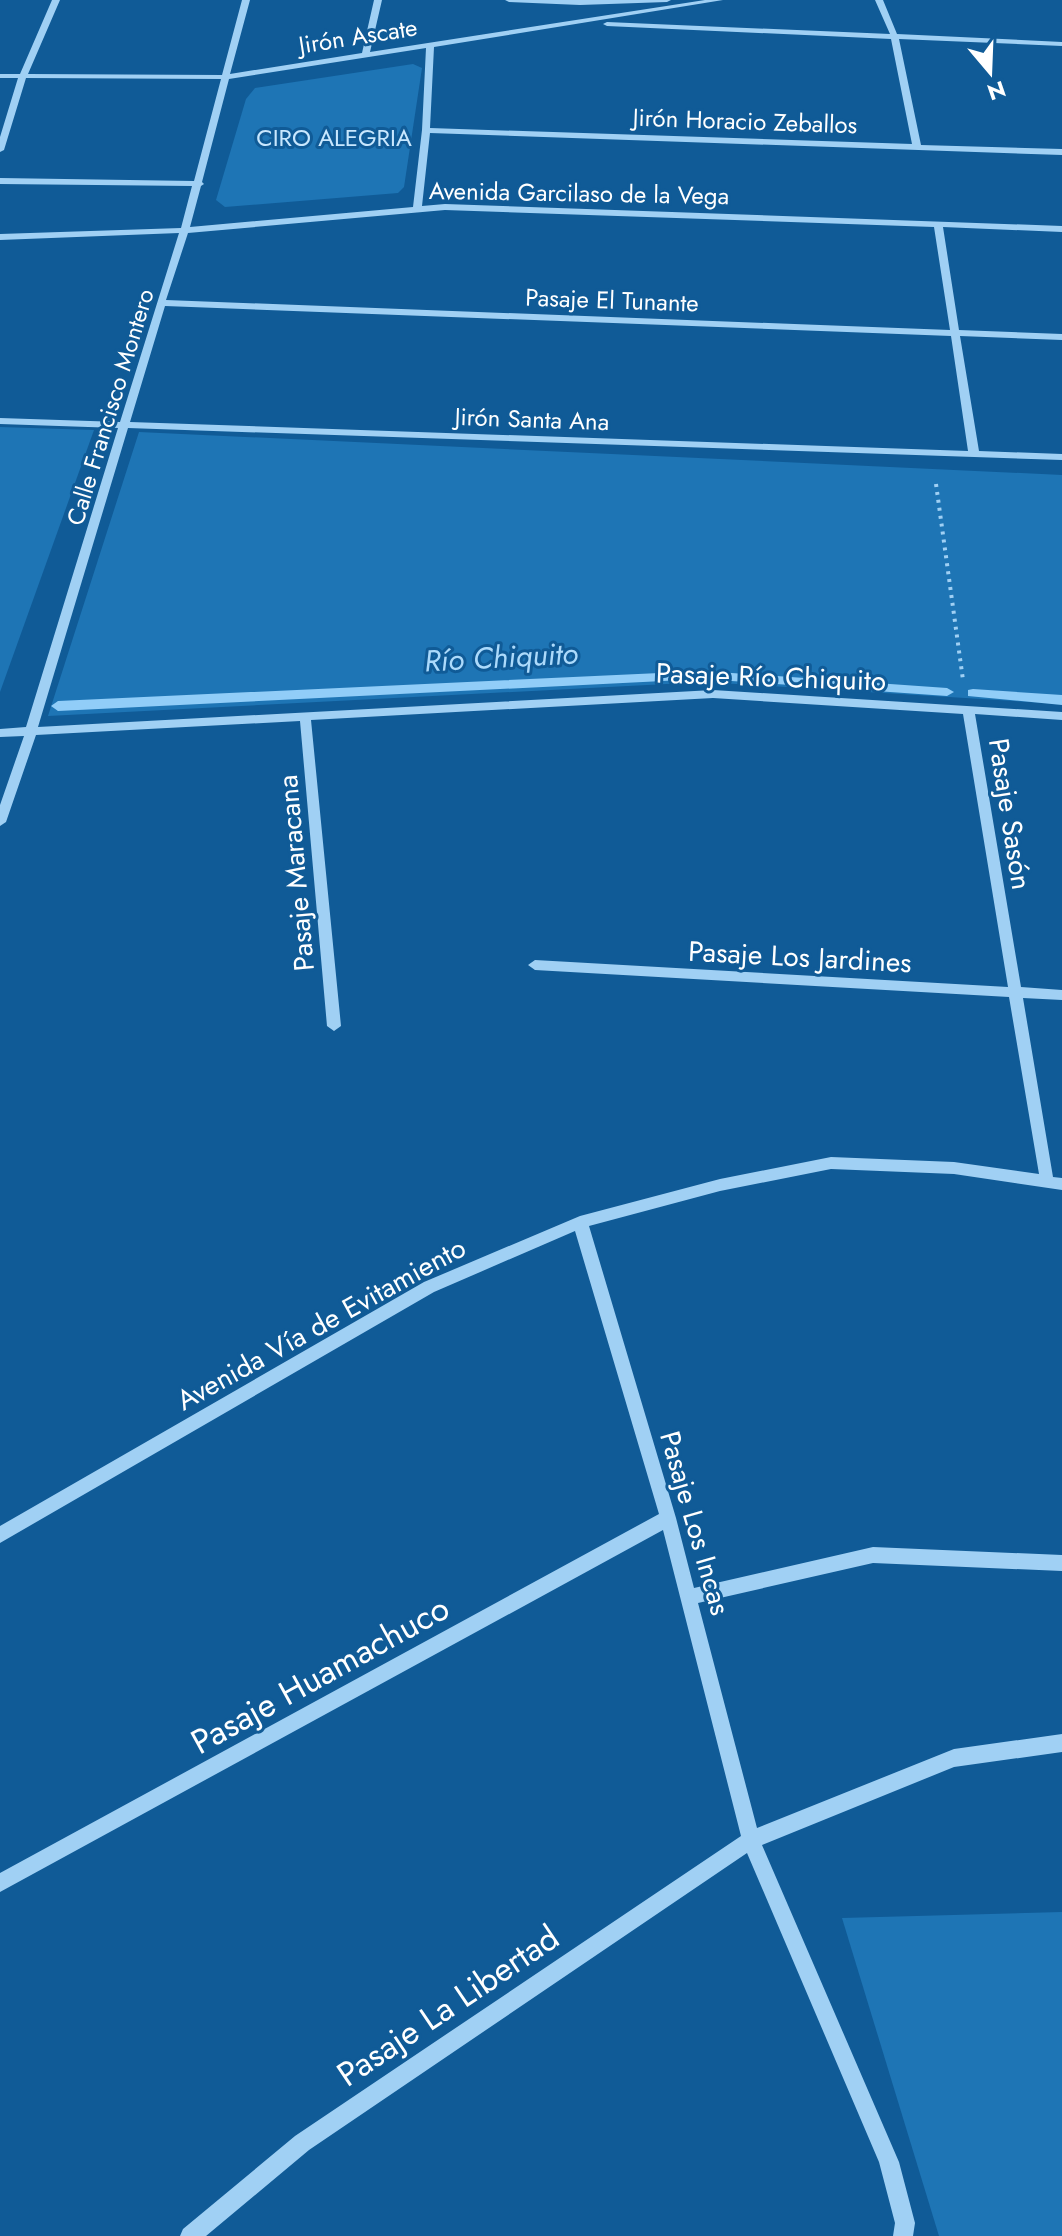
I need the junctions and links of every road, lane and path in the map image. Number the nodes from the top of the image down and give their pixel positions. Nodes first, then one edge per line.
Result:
1 (56, 0) edge
2 (246, 0) edge
3 (378, 0) edge
4 (509, 0) edge
5 (667, 0) edge
6 (719, 0) edge
7 (879, 0) edge
8 (579, 23) junction
9 (895, 38) junction
10 (1062, 44) edge
11 (430, 45) junction
12 (365, 55) junction
13 (0, 76) edge
14 (23, 76) junction
15 (224, 77) junction
16 (426, 130) junction
17 (917, 147) junction
18 (0, 150) edge
19 (1062, 152) edge
20 (0, 181) edge
21 (200, 184) junction
22 (417, 209) junction
23 (938, 224) junction
24 (1062, 229) edge
25 (187, 230) junction
26 (0, 237) edge
27 (161, 303) junction
28 (953, 333) junction
29 (1062, 337) edge
30 (0, 421) edge
31 (126, 425) junction
32 (932, 453) junction
33 (974, 454) junction
34 (1062, 457) edge
35 (968, 709) junction
36 (305, 715) junction
37 (1062, 716) edge
38 (32, 730) junction
39 (0, 733) edge
40 (0, 822) edge
41 (535, 965) dead end
42 (1015, 993) junction
43 (1062, 995) edge
44 (334, 1026) dead end
45 (1055, 1183) edge
46 (580, 1222) junction
47 (668, 1518) junction
48 (0, 1535) edge
49 (1062, 1563) edge
50 (690, 1597) junction
51 (1062, 1743) edge
52 (751, 1840) junction
53 (0, 1883) edge
54 (190, 2236) edge
55 (903, 2236) edge

1 - 14 street
2 - 15 street, Calle Francisco Montero
3 - 12 street
4 - 5 street
6 - 8 street, Jirón Ascate
7 - 9 street
8 - 9 street
8 - 11 street, Jirón Ascate
9 - 10 street
9 - 17 street
11 - 12 street, Jirón Ascate
11 - 16 street
12 - 15 street, Jirón Ascate
13 - 14 street, Jirón Ascate
14 - 15 street, Jirón Ascate
14 - 18 street
15 - 21 street, Calle Francisco Montero
16 - 17 street, Jirón Horacio Zeballos
16 - 22 street
17 - 19 street, Jirón Horacio Zeballos
20 - 21 street
21 - 25 street, Calle Francisco Montero
22 - 23 street, Avenida Garcilaso de la Vega
22 - 25 street, Avenida Garcilaso de la Vega
23 - 24 street, Avenida Garcilaso de la Vega
23 - 28 street
25 - 26 street, Avenida Garcilaso de la Vega
25 - 27 street, Calle Francisco Montero
27 - 28 street, Pasaje El Tunante
27 - 31 street, Calle Francisco Montero
28 - 29 street, Pasaje El Tunante
28 - 33 street
30 - 31 street, Jirón Santa Ana
31 - 32 street, Jirón Santa Ana
31 - 38 street, Calle Francisco Montero
32 - 33 street, Jirón Santa Ana
32 - 35 path, Pasaje Sasón
33 - 34 street, Jirón Santa Ana
35 - 36 street, Pasaje Río Chiquito
35 - 37 street, Pasaje Río Chiquito
35 - 42 street, Pasaje Sasón
36 - 38 street, Pasaje Río Chiquito
36 - 44 street, Pasaje Maracana
38 - 39 street, Pasaje Río Chiquito
38 - 40 street, Calle Francisco Montero
41 - 42 street, Pasaje Los Jardines
42 - 43 street, Pasaje Los Jardines
42 - 45 street, Pasaje Sasón
45 - 46 street, Avenida Vía de Evitamiento
46 - 47 street, Pasaje Los Incas
46 - 48 street, Avenida Vía de Evitamiento
47 - 50 street, Pasaje Los Incas
47 - 53 street, Pasaje Huamachuco
49 - 50 street
50 - 52 street, Pasaje Los Incas
51 - 52 street, Pasaje La Libertad
52 - 54 street, Pasaje La Libertad
52 - 55 street, Pasaje Los Incas

